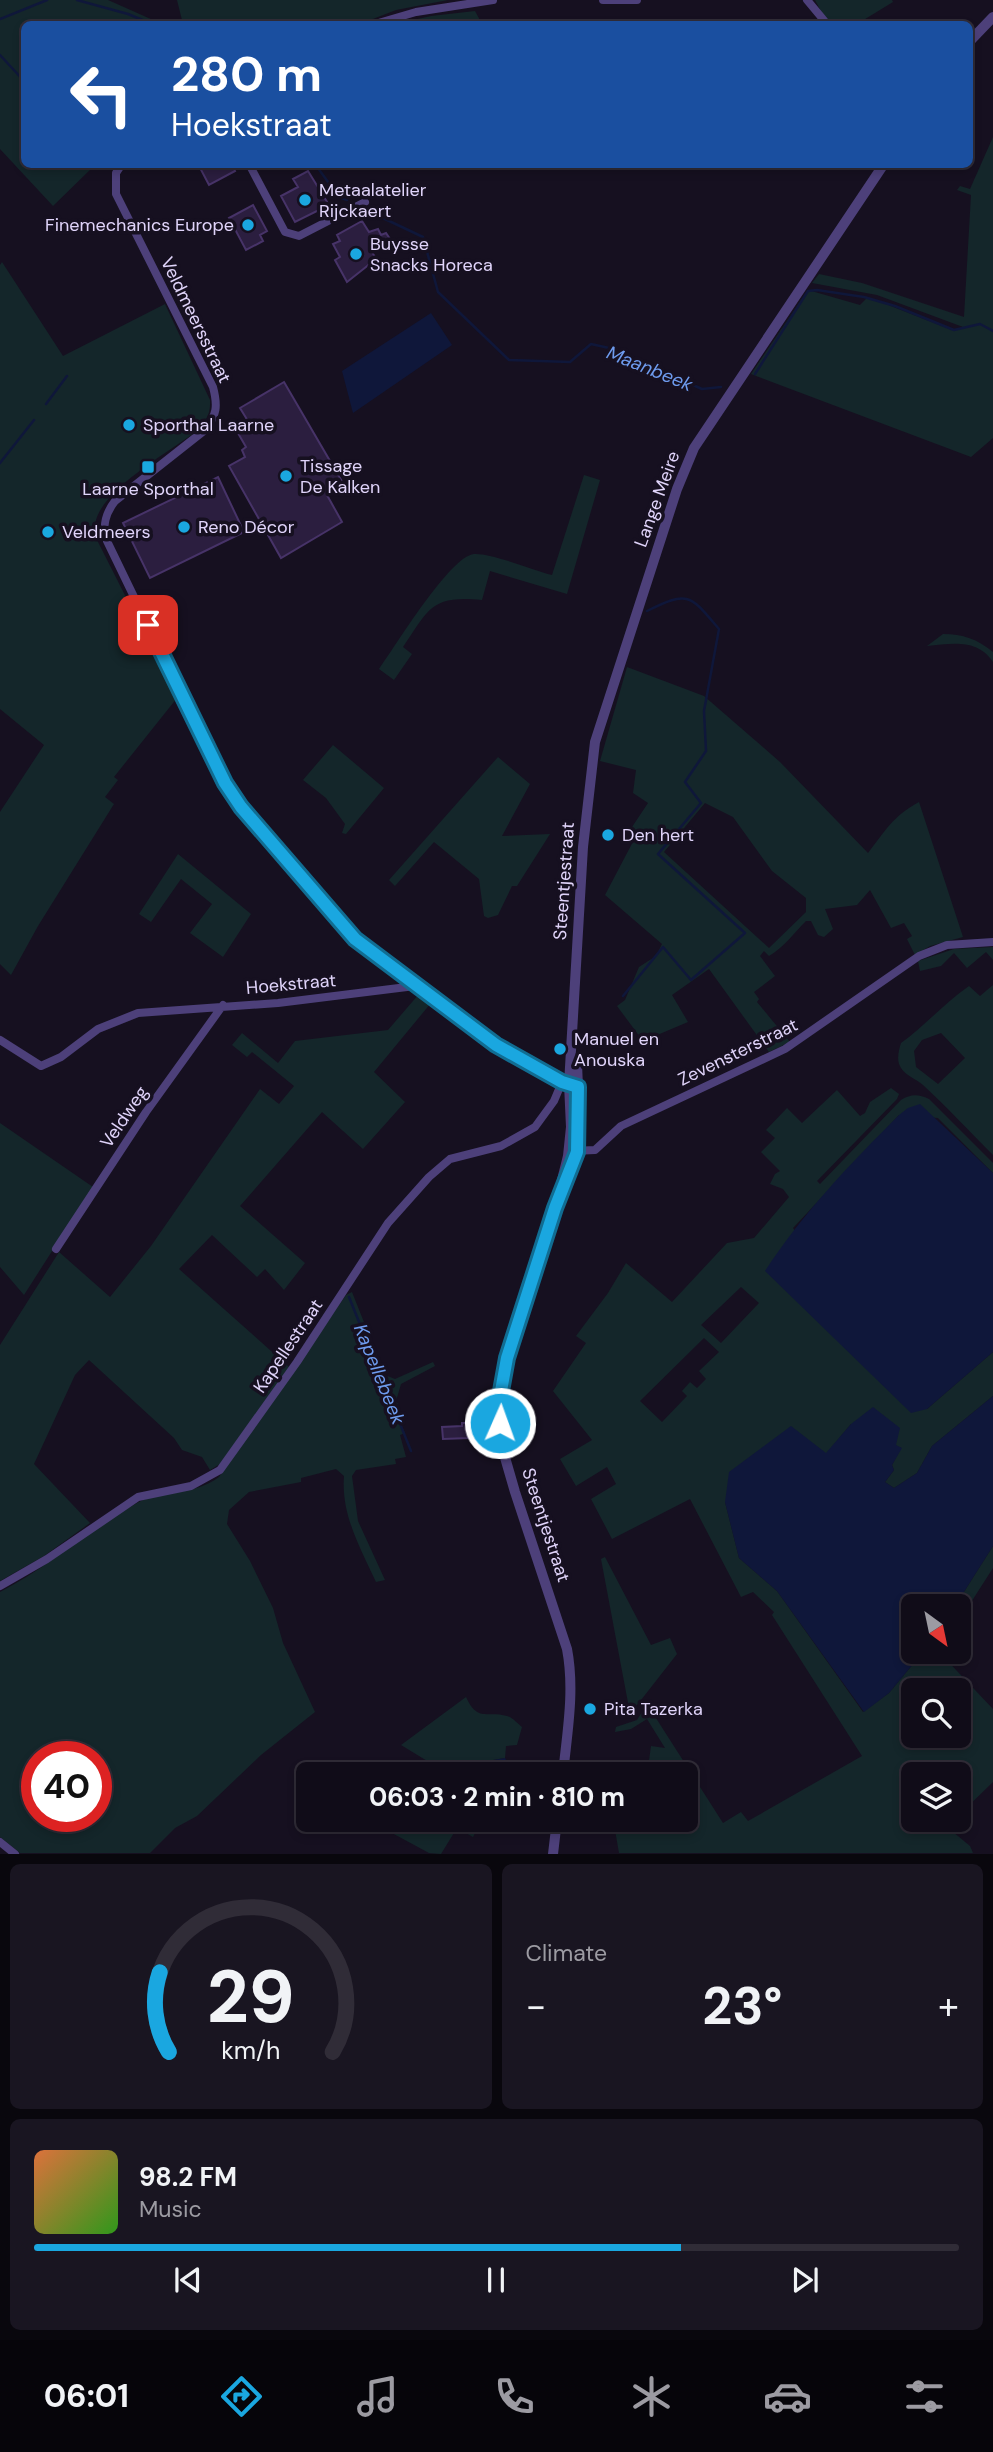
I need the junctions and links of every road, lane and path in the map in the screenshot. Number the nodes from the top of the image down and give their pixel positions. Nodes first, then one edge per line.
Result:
1 (493, 0) edge
2 (603, 0) edge
3 (637, 0) edge
4 (807, 0) edge
5 (993, 17) edge
6 (385, 21) edge
7 (824, 21) edge
8 (973, 38) edge
9 (119, 168) edge
10 (251, 168) edge
11 (881, 168) edge
12 (365, 202) dead end
13 (591, 768) joint
14 (993, 942) edge
15 (415, 986) junction
16 (223, 1005) junction
17 (0, 1040) edge
18 (570, 1085) junction
19 (573, 1151) junction
20 (56, 1249) dead end
21 (0, 1586) edge
22 (564, 1762) edge
23 (556, 1832) edge
24 (0, 1842) edge
25 (15, 1853) edge
26 (553, 1853) edge

1 - 6 street
2 - 3 street
4 - 7 street
5 - 8 street
9 - 15 street, Veldmeersstraat
10 - 12 street
11 - 13 street, Lange Meire
13 - 18 street, Steentjestraat
14 - 19 street, Zevensterstraat
15 - 16 street, Hoekstraat
15 - 18 street
16 - 17 street, Hoekstraat
16 - 20 street, Veldweg
18 - 19 street, Steentjestraat
18 - 21 street, Kapellestraat
19 - 22 street, Steentjestraat
23 - 26 street
24 - 25 street

